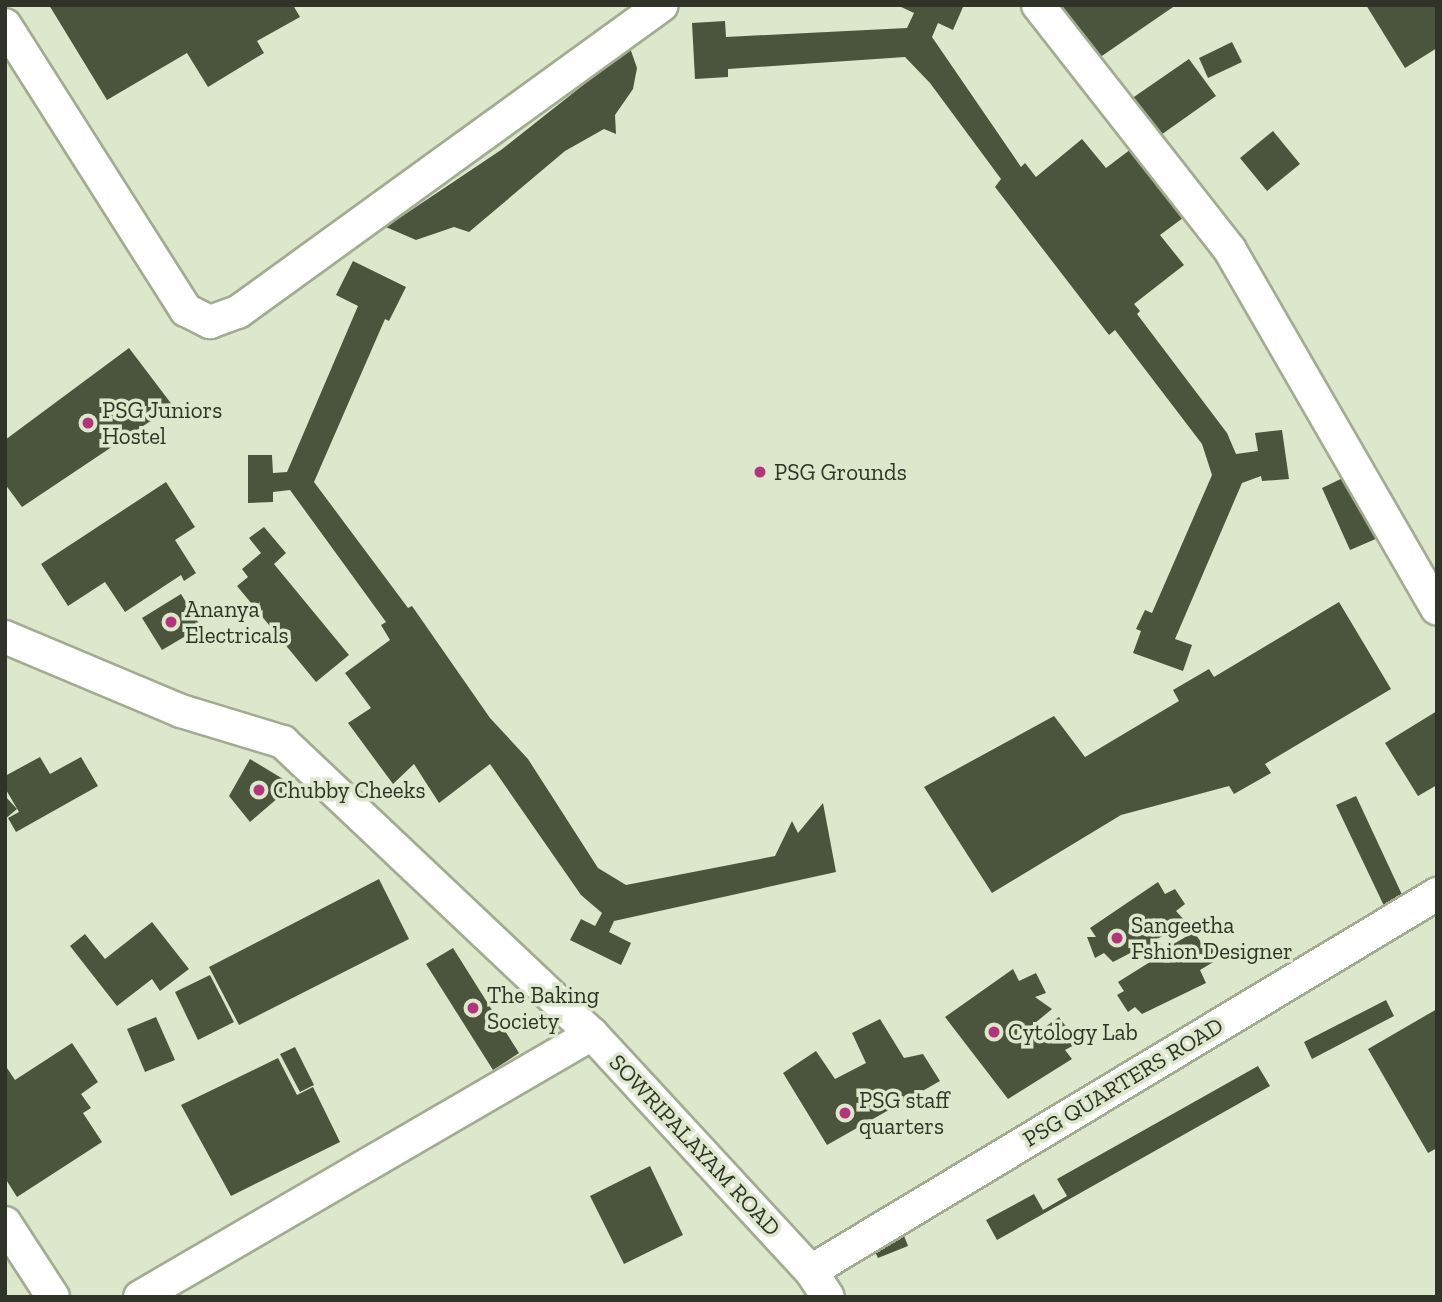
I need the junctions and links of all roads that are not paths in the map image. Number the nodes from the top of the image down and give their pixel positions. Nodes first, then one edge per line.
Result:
1 (662, 5) edge
2 (1038, 5) edge
3 (5, 25) edge
4 (1437, 609) edge
5 (5, 637) edge
6 (1437, 894) edge
7 (592, 1034) junction
8 (5, 1223) edge
9 (820, 1289) edge
10 (53, 1297) edge
11 (140, 1297) edge

1 - 3 street
2 - 4 street
5 - 7 street, SOWRIPALAYAM ROAD
6 - 9 street, PSG QUARTERS ROAD
7 - 9 street, SOWRIPALAYAM ROAD
7 - 11 street
8 - 10 street

